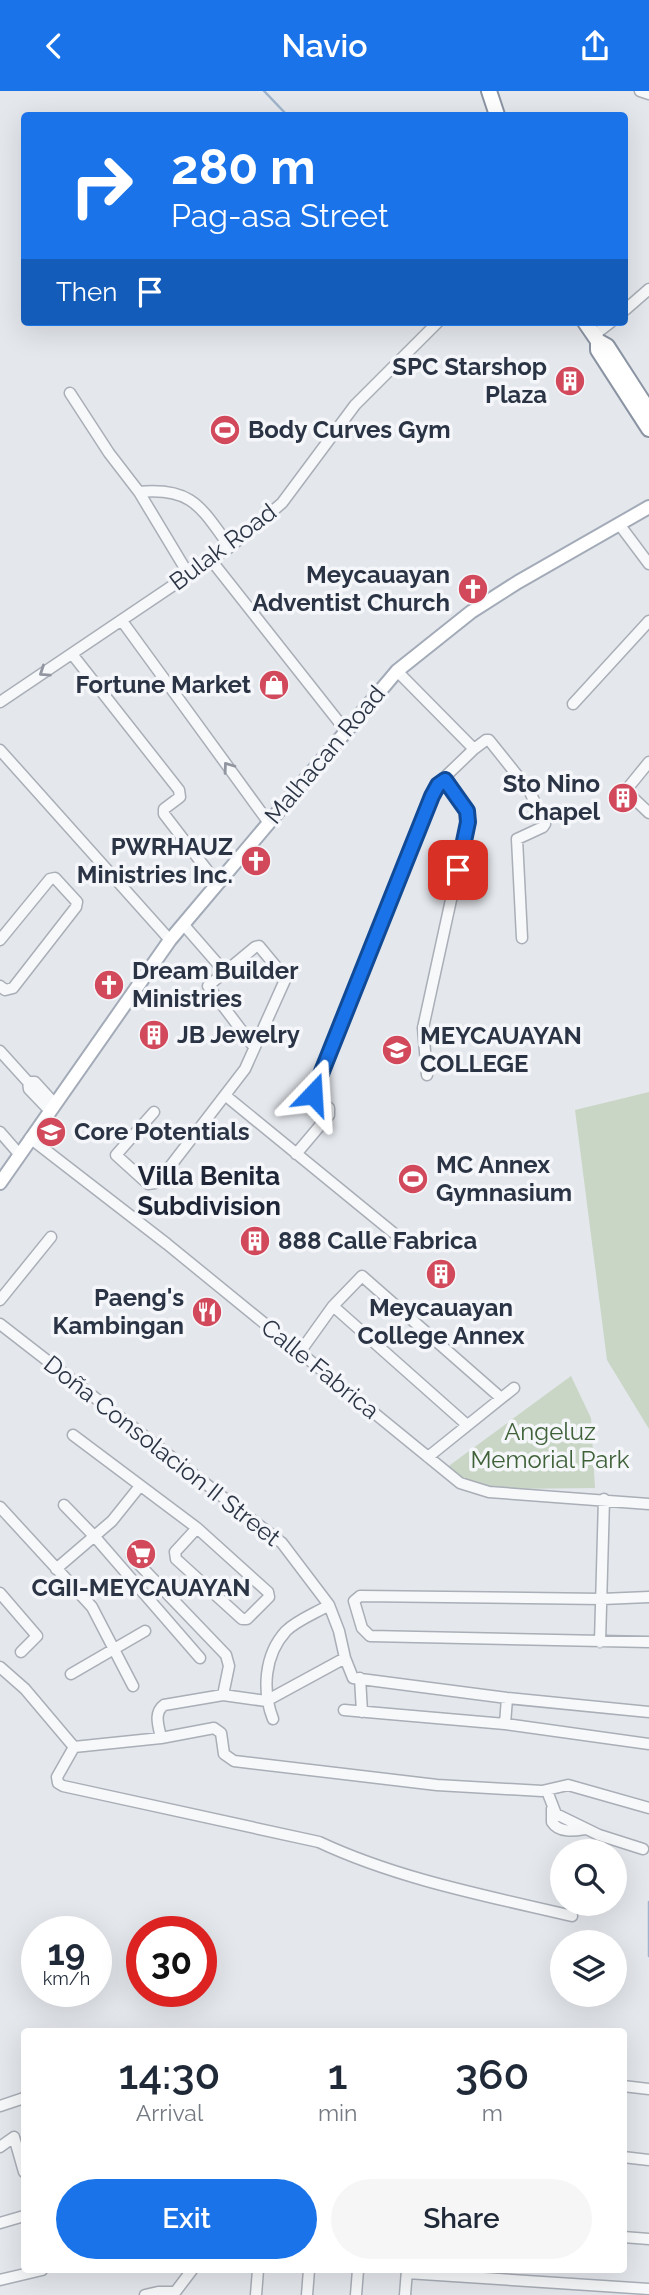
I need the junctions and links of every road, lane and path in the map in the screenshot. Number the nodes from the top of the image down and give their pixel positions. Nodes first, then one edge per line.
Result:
1 (489, 91) edge
2 (640, 91) edge
3 (649, 95) edge
4 (496, 112) edge
5 (649, 289) edge
6 (628, 307) edge
7 (434, 326) edge
8 (588, 326) edge
9 (607, 326) edge
10 (596, 338) junction
11 (70, 393) dead end
12 (649, 411) edge
13 (649, 429) edge
14 (139, 492) junction
15 (649, 507) edge
16 (619, 524) junction
17 (230, 547) junction
18 (211, 560) junction
19 (649, 563) edge
20 (188, 575) junction
21 (122, 621) junction
22 (649, 621) edge
23 (72, 653) junction
24 (397, 671) junction
25 (0, 702) edge
26 (573, 703) dead end
27 (346, 731) junction
28 (474, 750) junction
29 (0, 751) edge
30 (649, 762) edge
31 (445, 780) junction
32 (649, 813) edge
33 (269, 823) junction
34 (217, 883) junction
35 (183, 924) junction
36 (522, 937) dead end
37 (0, 940) edge
38 (170, 940) junction
39 (224, 971) junction
40 (0, 986) edge
41 (254, 1047) junction
42 (0, 1051) edge
43 (428, 1075) dead end
44 (226, 1096) junction
45 (53, 1107) junction
46 (154, 1112) dead end
47 (0, 1132) edge
48 (30, 1138) junction
49 (296, 1154) junction
50 (20, 1155) junction
51 (0, 1183) edge
52 (396, 1235) dead end
53 (51, 1237) dead end
54 (0, 1300) edge
55 (333, 1306) junction
56 (0, 1324) edge
57 (300, 1352) junction
58 (513, 1388) dead end
59 (500, 1398) junction
60 (466, 1425) junction
61 (73, 1435) dead end
62 (428, 1457) junction
63 (140, 1486) junction
64 (604, 1499) junction
65 (649, 1504) edge
66 (64, 1505) dead end
67 (0, 1507) edge
68 (197, 1528) junction
69 (95, 1537) junction
70 (132, 1557) dead end
71 (56, 1570) junction
72 (0, 1593) edge
73 (649, 1597) edge
74 (602, 1599) junction
75 (329, 1605) junction
76 (145, 1632) dead end
77 (600, 1642) junction
78 (649, 1642) edge
79 (114, 1651) junction
80 (21, 1652) dead end
81 (200, 1658) dead end
82 (345, 1658) junction
83 (0, 1667) edge
84 (71, 1674) dead end
85 (360, 1678) junction
86 (133, 1686) dead end
87 (223, 1695) junction
88 (508, 1698) junction
89 (266, 1701) junction
90 (344, 1710) dead end
91 (362, 1712) junction
92 (649, 1712) edge
93 (273, 1719) dead end
94 (505, 1724) junction
95 (161, 1738) junction
96 (649, 1744) edge
97 (74, 1747) junction
98 (547, 1791) junction
99 (649, 1808) edge
100 (643, 1849) dead end
101 (550, 1911) edge
102 (627, 2086) edge
103 (649, 2089) edge
104 (21, 2099) edge
105 (0, 2106) edge
106 (0, 2147) edge
107 (21, 2155) edge
108 (627, 2157) edge
109 (649, 2160) edge
110 (21, 2217) edge
111 (0, 2223) edge
112 (627, 2237) edge
113 (649, 2239) edge
114 (29, 2273) edge
115 (190, 2273) edge
116 (258, 2273) edge
117 (309, 2273) edge
118 (358, 2273) edge
119 (407, 2273) edge
120 (421, 2273) edge
121 (0, 2280) edge
122 (649, 2289) edge
123 (174, 2293) edge
124 (145, 2295) edge
125 (257, 2295) edge
126 (307, 2295) edge
127 (356, 2295) edge
128 (405, 2295) edge

1 - 4 highway
2 - 3 street
5 - 6 street
7 - 17 street, Bulak Road
8 - 10 highway
9 - 10 street
10 - 12 highway
10 - 13 highway
11 - 14 street
14 - 17 street
14 - 20 street
15 - 16 main road, Malhacan Road
16 - 19 street
16 - 24 main road, Malhacan Road
17 - 18 street, Bulak Road
18 - 20 street, Bulak Road
18 - 27 street
20 - 21 street, Bulak Road
21 - 23 street, Bulak Road
33 -> 21 street
22 - 26 street
23 -> 25 street, Bulak Road
23 - 34 street
24 - 27 main road, Malhacan Road
24 - 28 street
27 - 33 main road, Malhacan Road
28 - 31 street
28 - 36 street
29 - 38 street
30 - 32 street
31 - 43 street
31 - 49 street
33 - 34 main road, Malhacan Road
34 - 35 main road, Malhacan Road
35 - 38 main road, Malhacan Road
35 - 39 street
37 - 40 street
38 - 45 main road, Malhacan Road
39 - 41 street
39 - 41 street
41 - 44 street
42 - 45 street
44 - 46 street
44 - 49 street
45 - 48 main road, Malhacan Road
47 - 50 street
48 - 50 main road, Malhacan Road
48 - 57 street, Calle Fabrica
49 - 52 street
50 - 51 main road, Malhacan Road
53 - 54 street
55 - 57 street
55 - 59 street
55 - 60 street
56 - 75 street, Doña Consolacion II Street
57 - 62 street, Calle Fabrica
58 - 59 street
59 - 60 street
60 - 62 street
61 - 63 street
62 - 64 street, Calle Fabrica
63 - 68 street
63 - 69 street
64 - 65 street, Calle Fabrica
64 - 74 street
66 - 69 street
67 - 71 street
68 - 68 street
69 - 71 street
69 - 81 street
70 - 87 street
71 - 79 street
72 - 80 street
73 - 74 street
74 - 77 street
74 - 77 street
75 - 82 street, Doña Consolacion II Street
75 - 89 street
76 - 79 street
77 - 78 street
79 - 84 street
79 - 86 street
82 - 85 street
82 - 89 street
83 - 97 street
85 - 88 street
85 - 91 street
87 - 89 street
87 - 95 street
88 - 92 street
88 - 94 street
89 - 93 street
90 - 91 street
91 - 94 street
94 - 96 street
95 - 97 street
95 - 98 street
97 - 101 street
98 - 99 street
98 - 100 street
102 - 103 street
104 - 105 street
106 - 107 street
108 - 109 street
110 - 111 street
112 - 113 street
114 - 121 street
115 - 123 street
116 - 125 street
117 - 126 street
118 - 127 street
119 - 128 street
120 - 122 street
123 - 124 street

